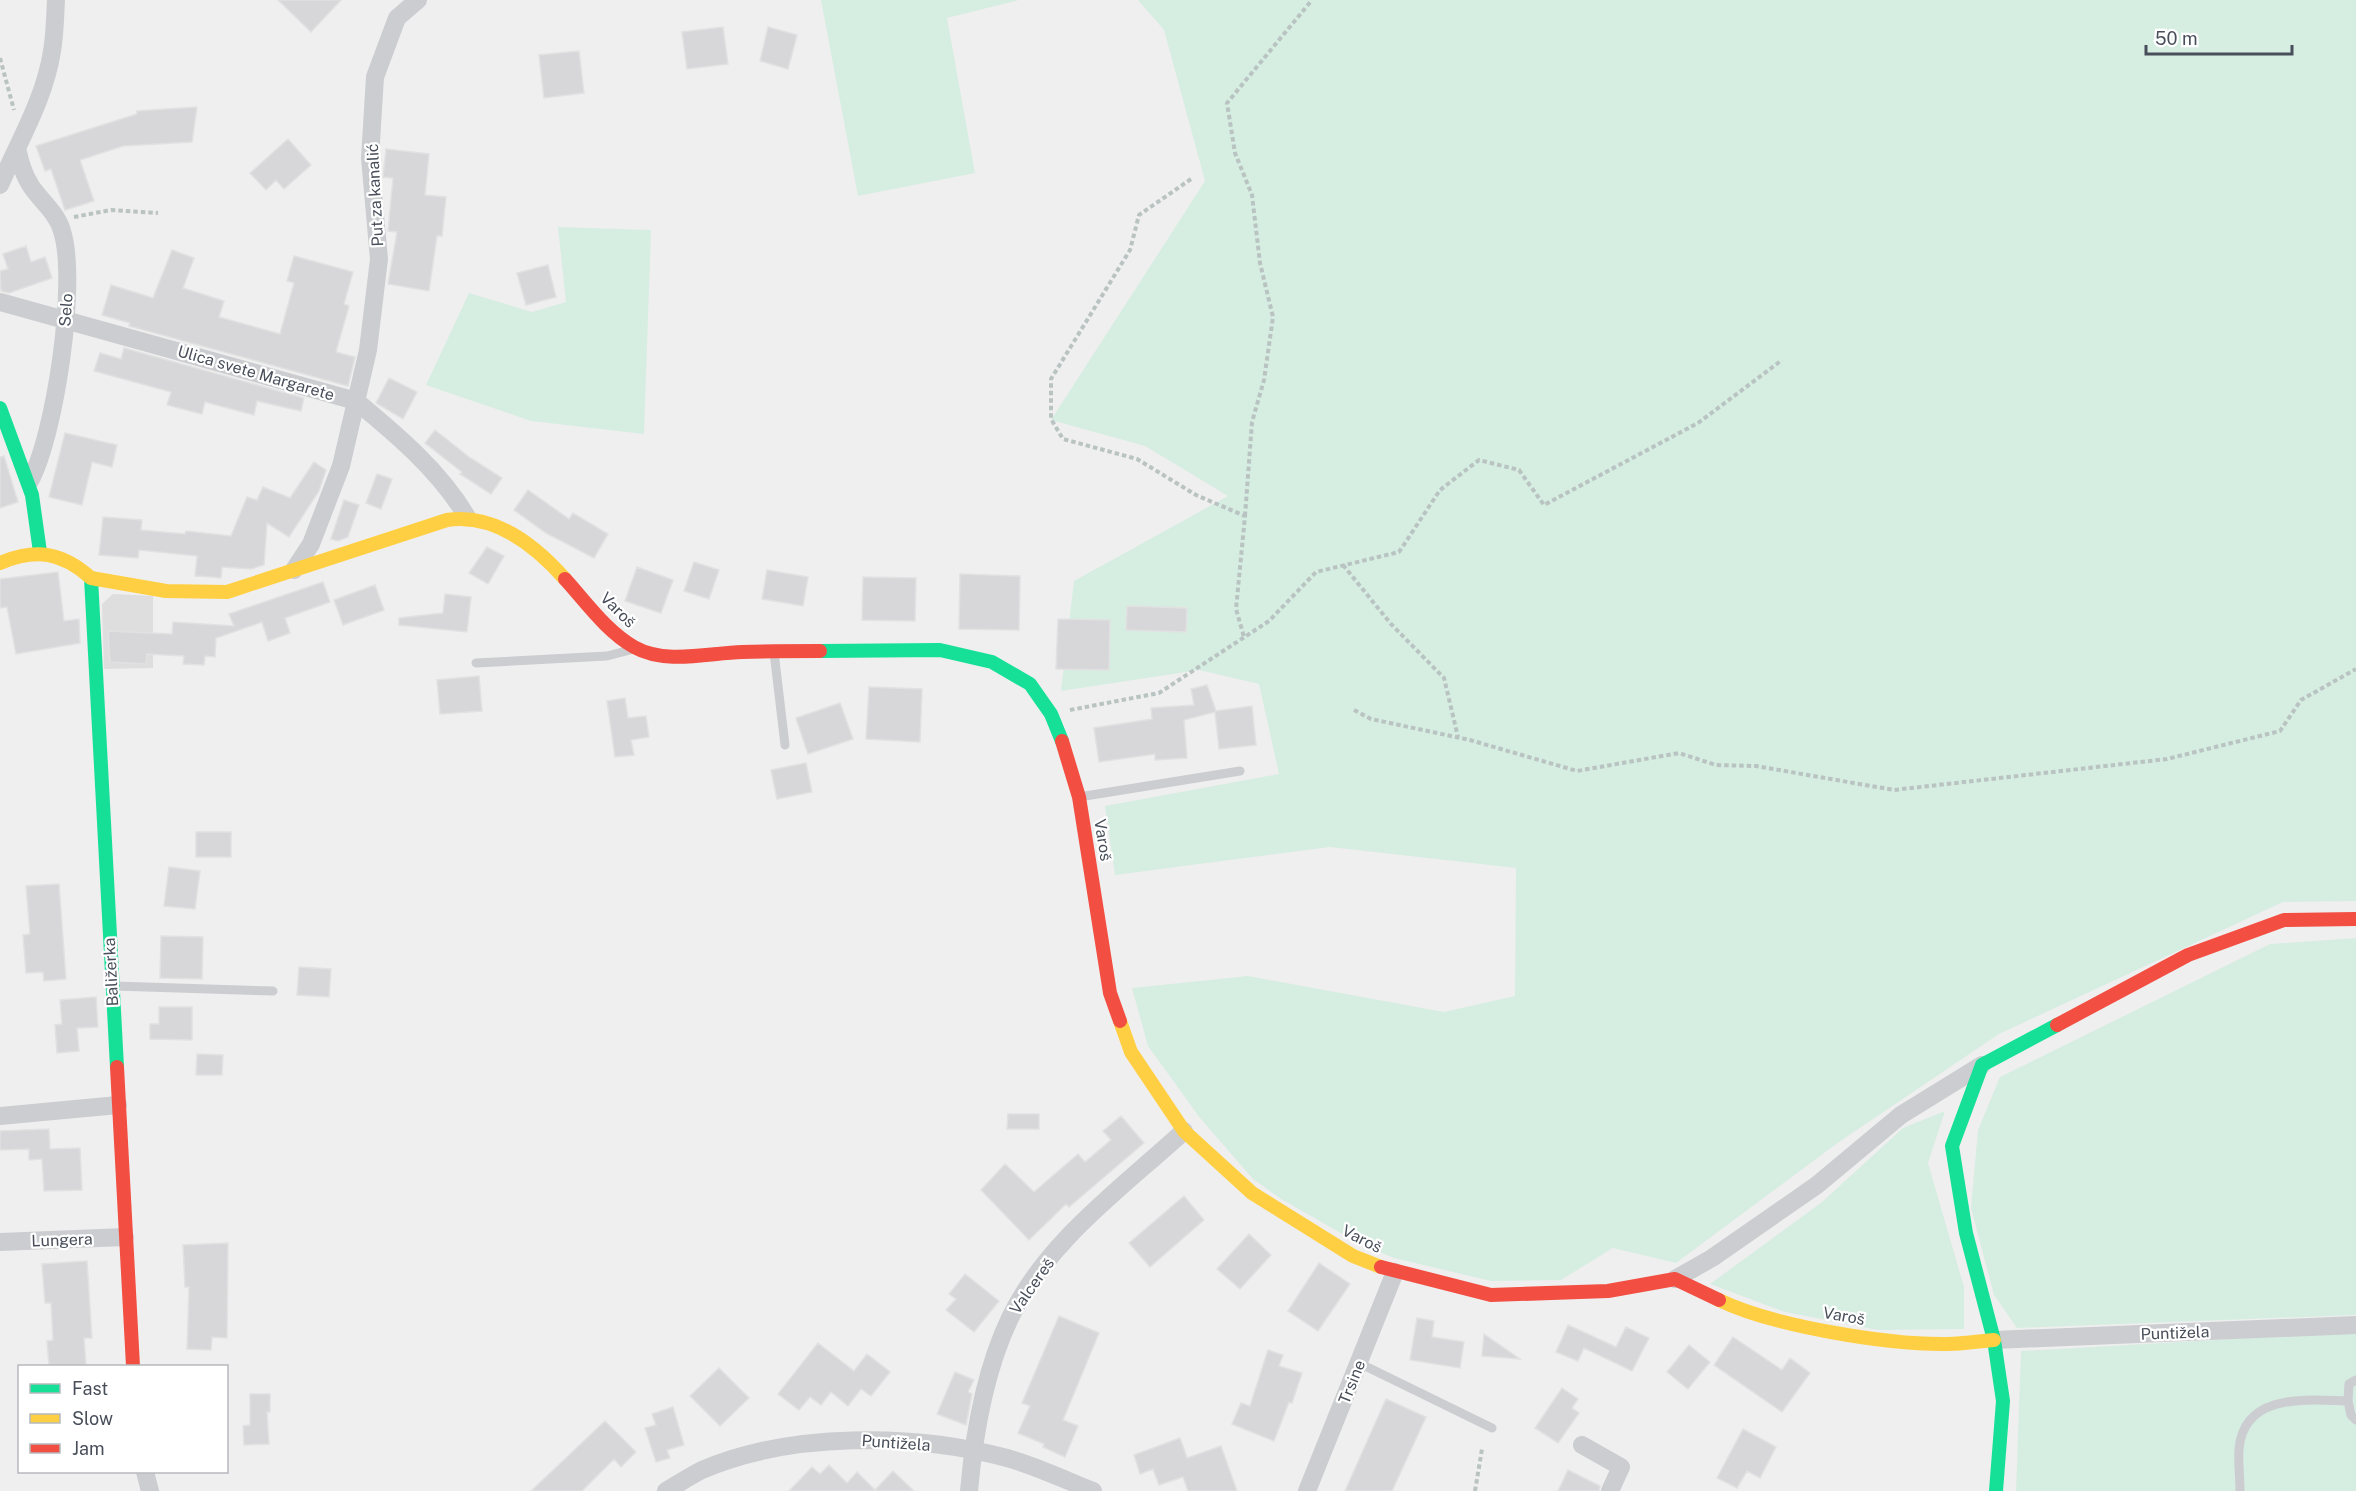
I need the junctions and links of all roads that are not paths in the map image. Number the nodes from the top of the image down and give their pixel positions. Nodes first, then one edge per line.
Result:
1 (56, 0) edge
2 (418, 0) edge
3 (17, 148) junction
4 (0, 184) edge
5 (0, 302) edge
6 (67, 319) junction
7 (356, 401) junction
8 (0, 408) edge
9 (30, 481) junction
10 (467, 517) junction
11 (40, 552) junction
12 (0, 563) edge
13 (294, 570) junction
14 (91, 578) junction
15 (636, 648) junction
16 (774, 652) junction
17 (476, 663) dead end
18 (784, 745) dead end
19 (1240, 771) dead end
20 (1079, 797) junction
21 (2356, 919) edge
22 (112, 986) junction
23 (273, 991) dead end
24 (1982, 1065) junction
25 (118, 1105) junction
26 (0, 1116) edge
27 (1184, 1131) junction
28 (125, 1238) junction
29 (0, 1242) edge
30 (1395, 1272) junction
31 (1676, 1279) junction
32 (2356, 1325) edge
33 (1994, 1341) junction
34 (1359, 1363) junction
35 (133, 1365) edge
36 (2356, 1380) edge
37 (2348, 1401) junction
38 (2356, 1420) edge
39 (1492, 1428) dead end
40 (1582, 1445) dead end
41 (973, 1451) junction
42 (146, 1473) edge
43 (150, 1491) edge
44 (666, 1491) edge
45 (969, 1491) edge
46 (1092, 1491) edge
47 (1307, 1491) edge
48 (1611, 1491) edge
49 (1996, 1491) edge
50 (2240, 1491) edge

1 - 3 street
2 - 7 street, Put za kanalić
3 - 4 street
3 - 6 street, Selo
5 - 6 street, Ulica svete Margarete
6 - 7 street, Ulica svete Margarete
6 - 9 street, Selo
7 - 10 street, Ulica svete Margarete
7 - 13 street, Put za kanalić
8 - 9 main road
9 - 11 main road
10 - 13 main road, Varoš
10 - 15 main road, Varoš
11 - 12 main road
11 - 14 main road
13 - 14 main road, Varoš
14 - 22 main road, Baližerka
15 - 16 main road, Varoš
15 - 17 lane
16 - 18 lane
16 - 20 main road, Varoš
19 - 20 lane
20 - 27 main road, Varoš
21 - 24 main road
22 - 23 lane
22 - 25 main road, Baližerka
24 - 31 street
24 - 33 main road
25 - 26 street
25 - 28 main road, Baližerka
27 - 30 main road, Varoš
27 - 41 street, Valcereš
28 - 29 street, Lungera
28 - 35 main road, Baližerka
30 - 31 main road, Varoš
30 - 34 street, Trsine
31 - 33 main road, Varoš
32 - 33 street, Puntižela
33 - 49 main road
34 - 39 lane
34 - 47 street, Trsine
36 - 37 lane
37 - 38 lane
37 - 50 lane
40 - 48 street
41 - 44 street, Puntižela
41 - 45 street, Valcereš
41 - 46 street, Puntižela
42 - 43 street

